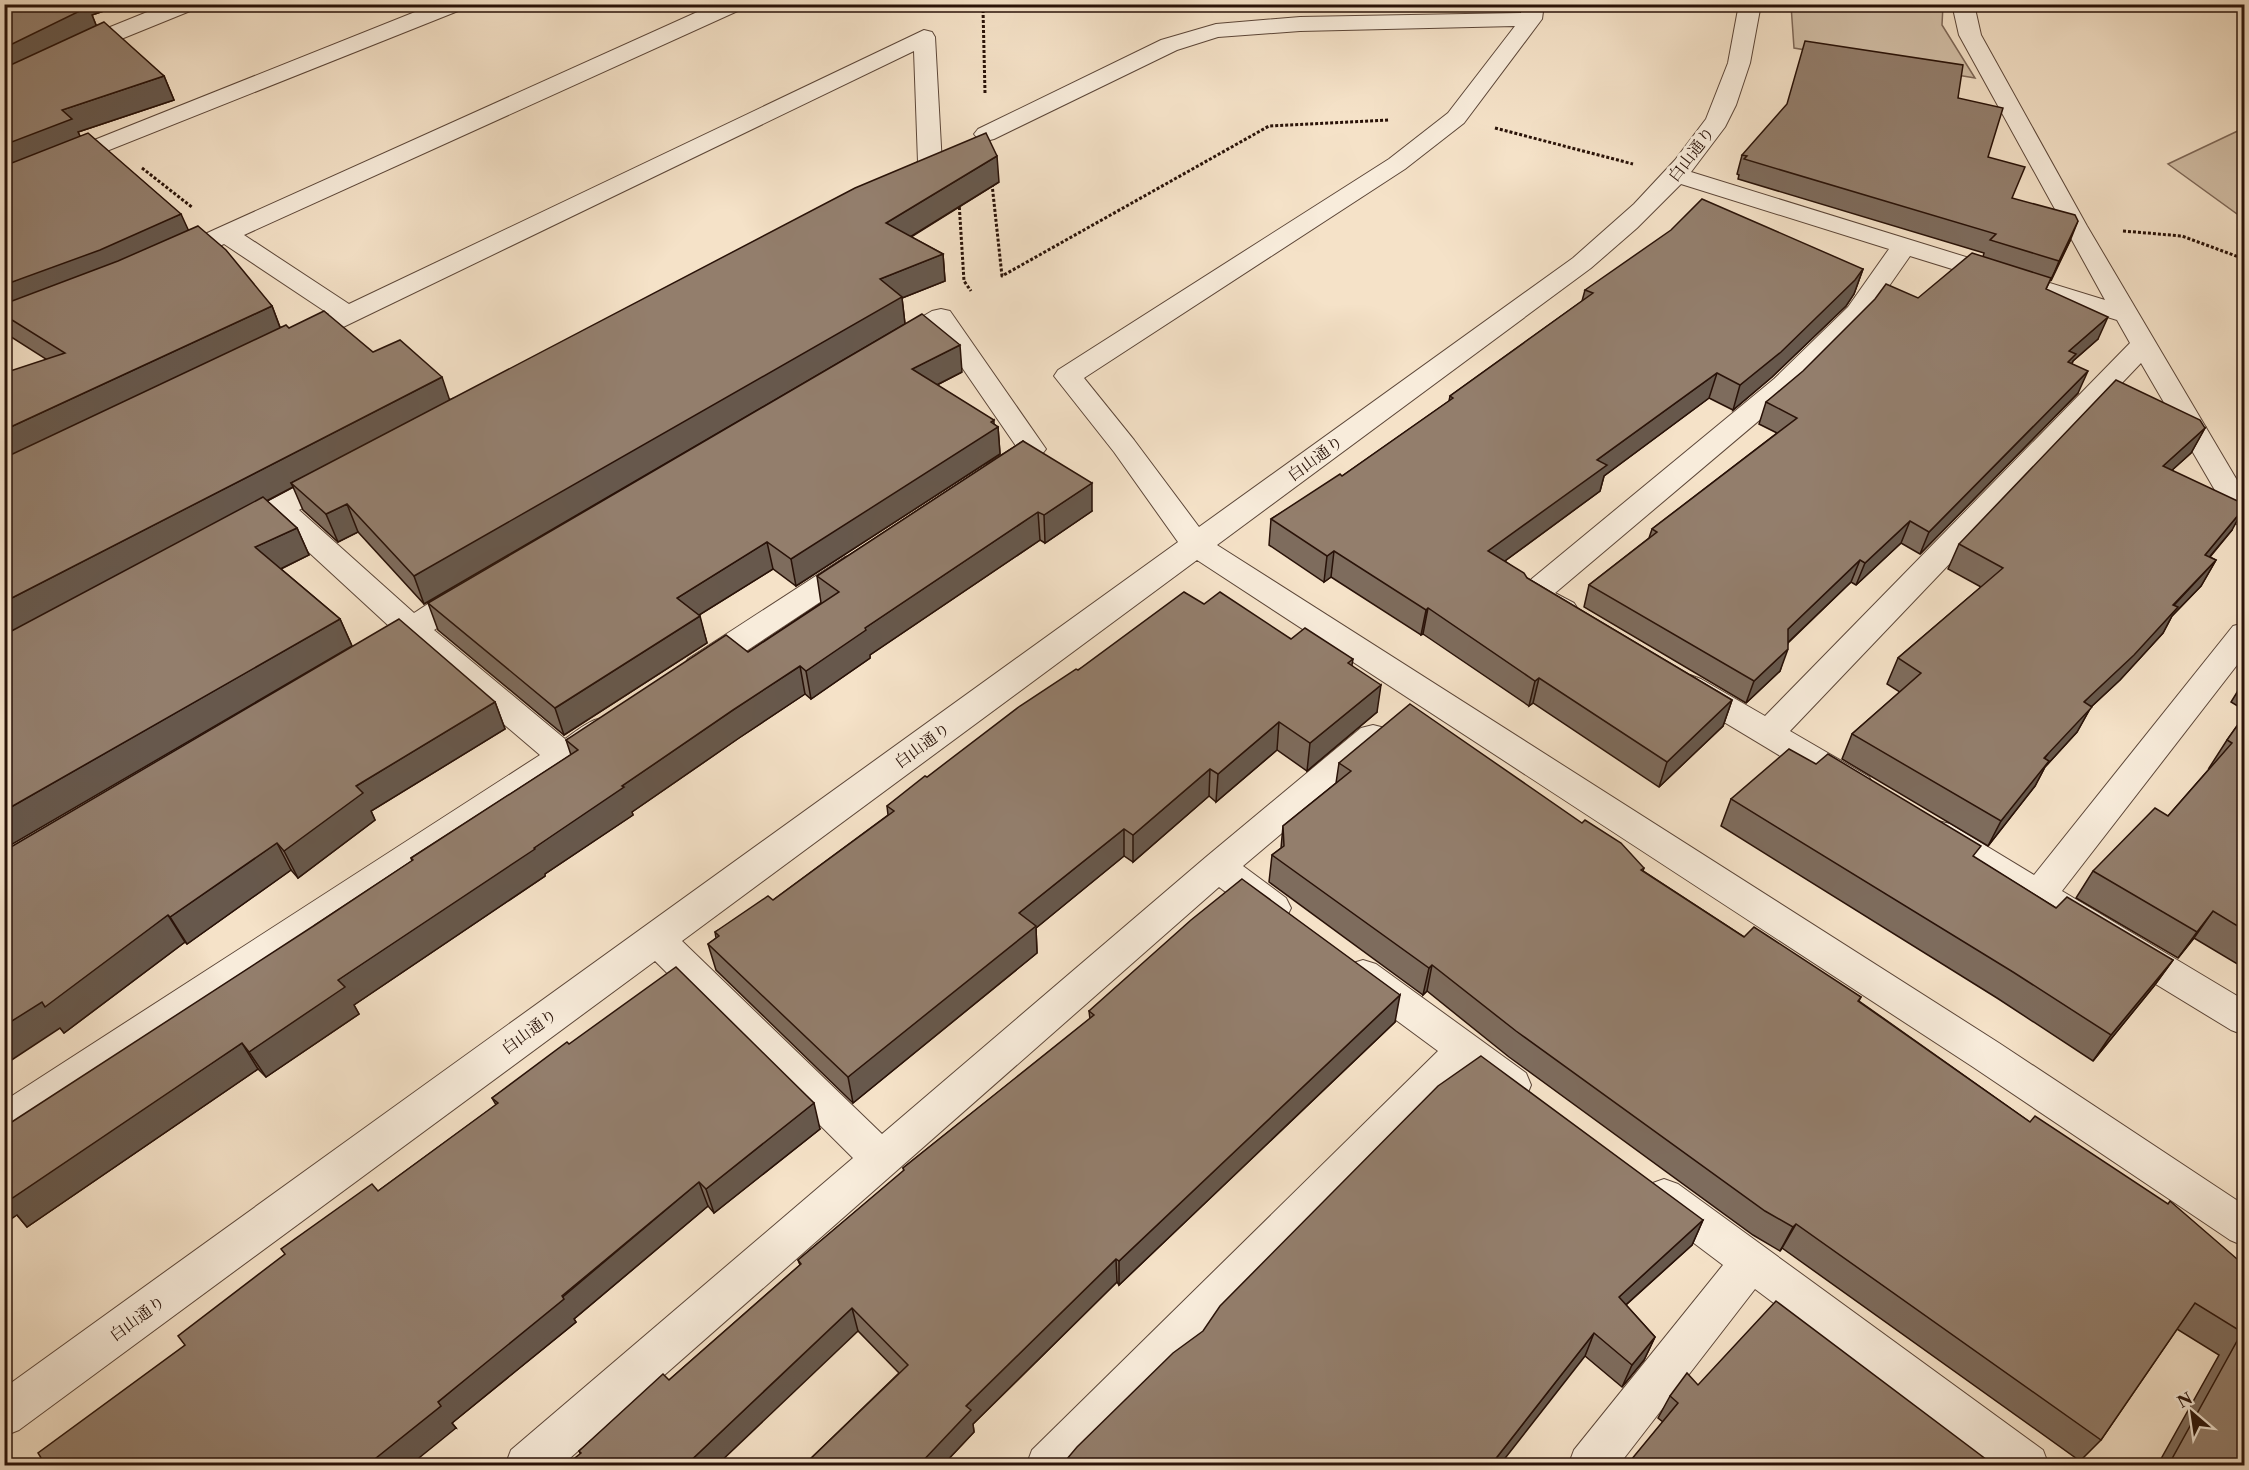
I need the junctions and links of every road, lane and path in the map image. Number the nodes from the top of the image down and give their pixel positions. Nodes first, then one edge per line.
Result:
1 (187, 4) edge
2 (455, 4) edge
3 (734, 4) edge
4 (992, 4) edge
5 (1750, 4) edge
6 (1962, 4) edge
7 (1532, 12) edge
8 (4, 88) edge
9 (1456, 118) junction
10 (986, 134) junction
11 (111, 143) junction
12 (1677, 176) junction
13 (4, 185) edge
14 (878, 193) edge
15 (959, 200) edge
16 (2075, 226) junction
17 (225, 234) junction
18 (1904, 246) junction
19 (2244, 259) edge
20 (152, 267) edge
21 (976, 300) dead end
22 (348, 315) junction
23 (2127, 315) junction
24 (306, 335) edge
25 (2144, 344) junction
26 (869, 359) edge
27 (352, 469) edge
28 (972, 488) edge
29 (279, 508) junction
30 (2244, 516) edge
31 (216, 542) edge
32 (1196, 544) junction
33 (882, 547) edge
34 (493, 581) edge
35 (1584, 624) edge
36 (412, 629) junction
37 (2244, 634) edge
38 (351, 665) edge
39 (1666, 672) edge
40 (672, 684) edge
41 (1426, 693) junction
42 (632, 710) edge
43 (1768, 733) junction
44 (562, 756) junction
45 (1878, 799) edge
46 (1908, 816) edge
47 (1218, 867) junction
48 (2039, 894) junction
49 (656, 939) junction
50 (2244, 1019) edge
51 (1464, 1050) junction
52 (1541, 1106) edge
53 (4, 1122) edge
54 (882, 1160) junction
55 (1636, 1177) edge
56 (2244, 1227) edge
57 (1751, 1262) junction
58 (4, 1414) edge
59 (528, 1466) edge
60 (1048, 1466) edge
61 (1590, 1466) edge
62 (2027, 1466) edge

1 - 8 street
2 - 11 street
3 - 17 street
4 - 10 path
5 - 12 street, 白山通り
6 - 16 street
7 - 9 street
7 - 10 street
9 - 10 path
9 - 12 path
9 - 32 street
11 - 13 street
11 - 17 path
12 - 18 street
12 - 32 street, 白山通り
14 - 22 street
15 - 21 path
16 - 19 path
16 - 23 street
17 - 20 street
17 - 22 street
18 - 23 street
18 - 35 street
22 - 24 street
23 - 25 street
25 - 30 street
25 - 43 street
26 - 28 street
27 - 29 street
29 - 31 street
29 - 36 street
32 - 41 street
32 - 49 street, 白山通り
33 - 40 street
34 - 36 street
36 - 38 street
36 - 44 street
37 - 48 street
39 - 43 street
41 - 47 street
41 - 56 street
42 - 44 street
43 - 45 street
44 - 53 street
46 - 48 street
47 - 51 street
47 - 54 street
48 - 50 street
49 - 54 street
49 - 58 street, 白山通り
51 - 52 street
51 - 60 street
54 - 59 street
55 - 57 street
57 - 61 street
57 - 62 street

